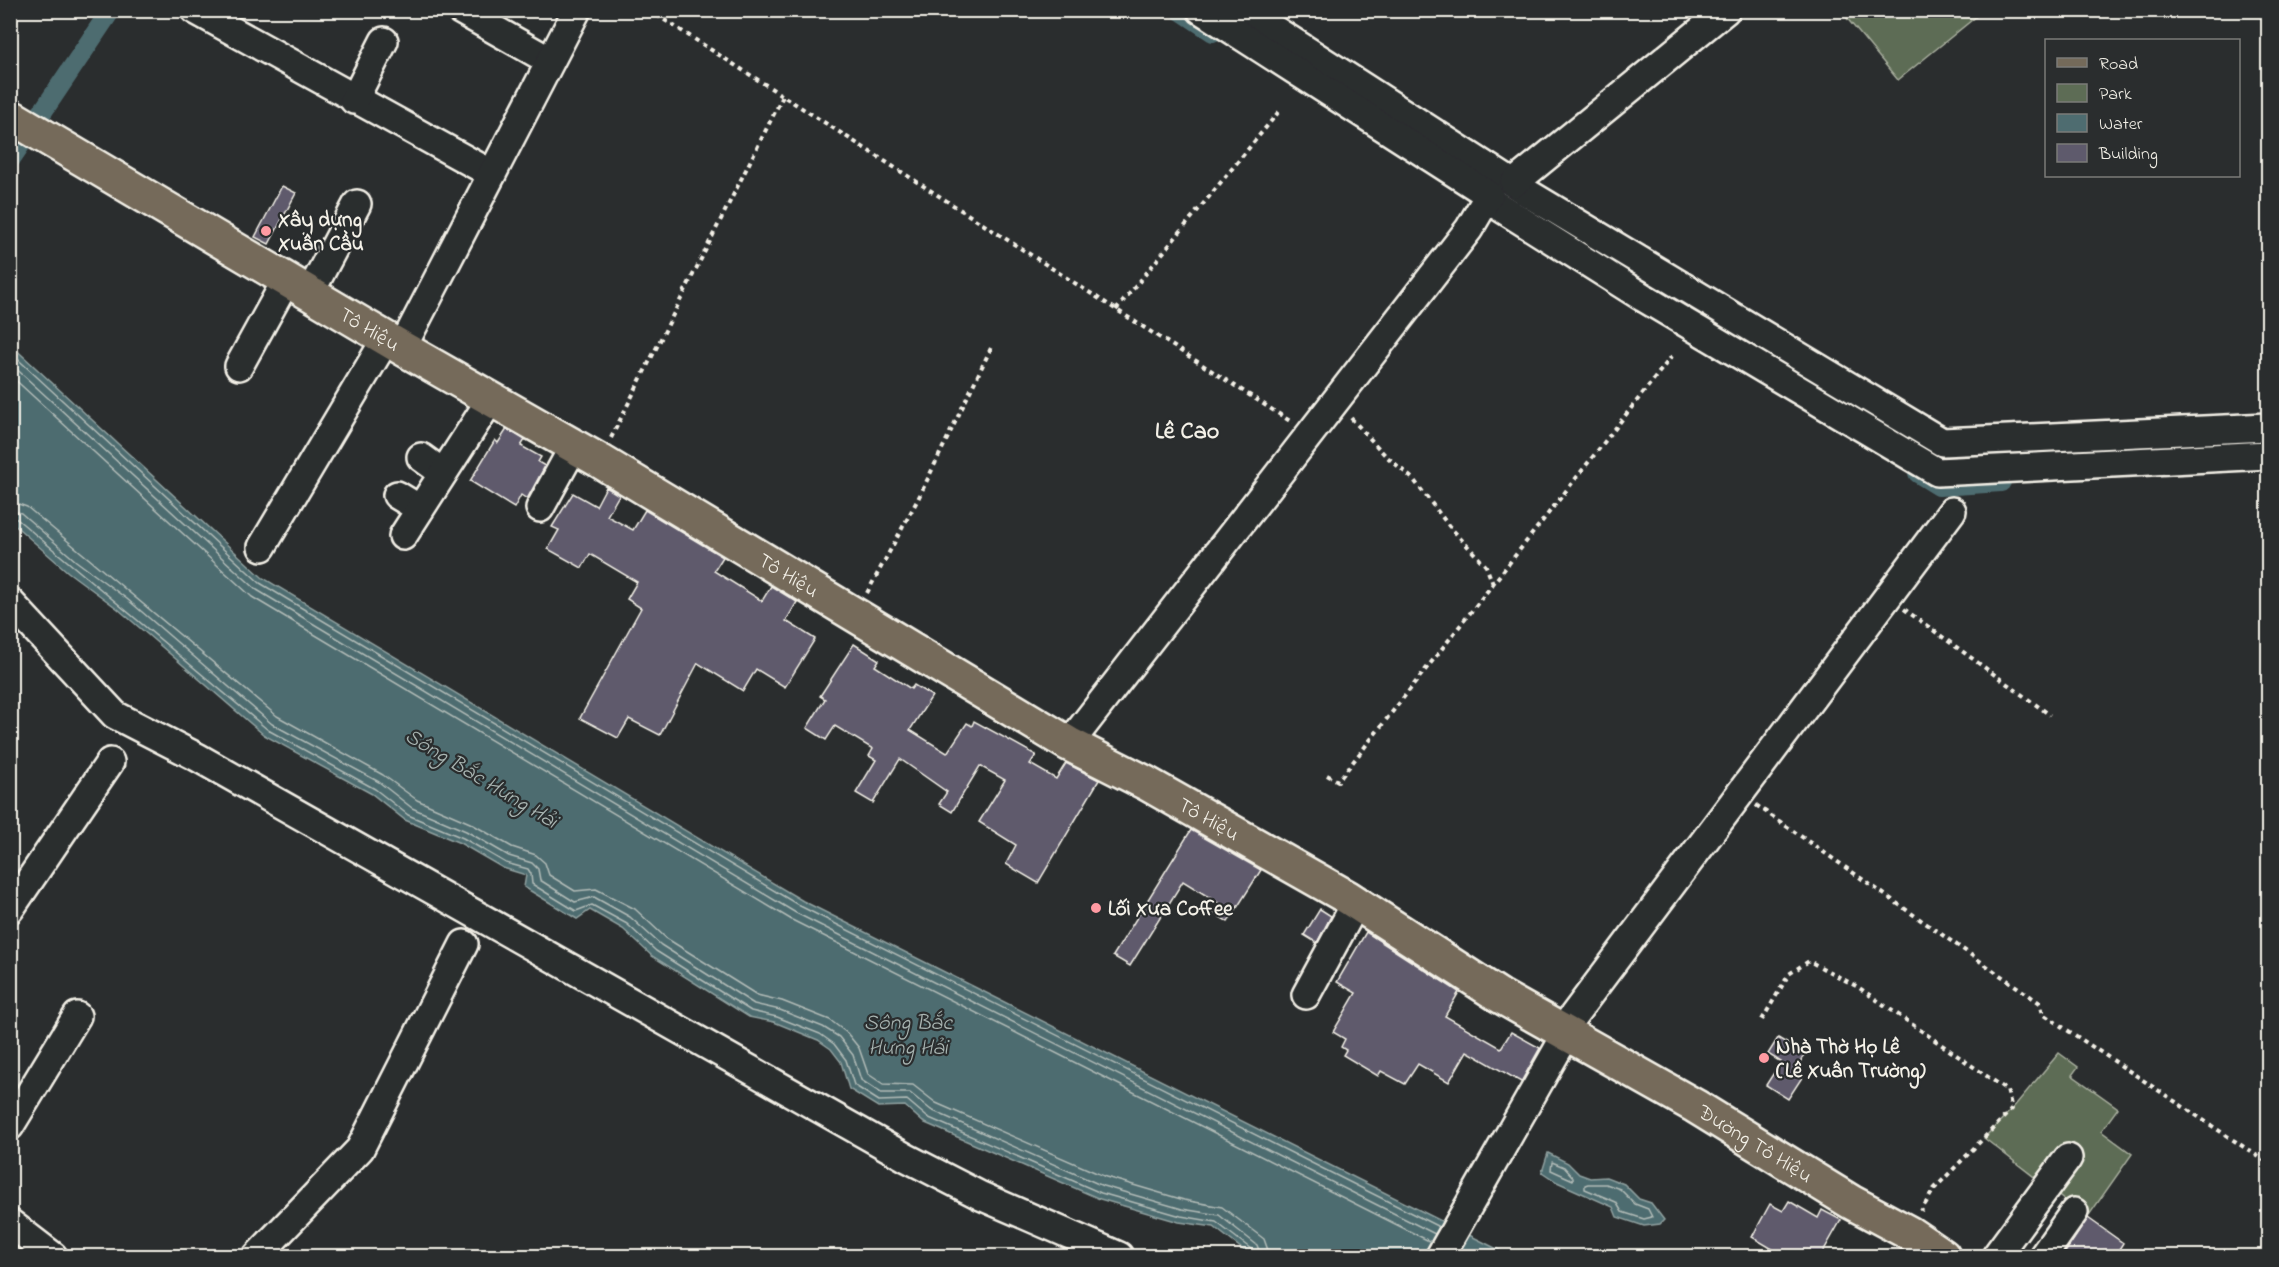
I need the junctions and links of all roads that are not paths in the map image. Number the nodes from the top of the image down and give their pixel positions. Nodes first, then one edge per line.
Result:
1 (195, 10) edge
2 (460, 10) edge
3 (577, 10) edge
4 (1201, 10) edge
5 (1244, 10) edge
6 (1726, 10) edge
7 (384, 42) dead end
8 (550, 61) junction
9 (354, 100) junction
10 (10, 116) edge
11 (492, 174) junction
12 (1482, 183) junction
13 (1514, 183) junction
14 (357, 204) dead end
15 (299, 286) junction
16 (394, 343) junction
17 (238, 366) dead end
18 (491, 399) junction
19 (2268, 427) edge
20 (587, 453) junction
21 (2268, 455) edge
22 (422, 457) dead end
23 (443, 473) junction
24 (540, 507) dead end
25 (1952, 511) dead end
26 (403, 536) dead end
27 (262, 547) dead end
28 (10, 602) edge
29 (1070, 744) junction
30 (110, 762) dead end
31 (1356, 903) junction
32 (10, 909) edge
33 (464, 944) dead end
34 (1306, 994) dead end
35 (76, 1016) dead end
36 (1564, 1034) junction
37 (10, 1126) edge
38 (2068, 1158) dead end
39 (2074, 1212) dead end
40 (10, 1223) edge
41 (53, 1257) edge
42 (257, 1257) edge
43 (1119, 1257) edge
44 (1440, 1257) edge
45 (1943, 1257) edge
46 (1996, 1257) edge
47 (2043, 1257) edge

1 - 9 street
2 - 8 street
3 - 8 street
4 - 12 street
5 - 12 street
6 - 13 street
7 - 9 street
8 - 11 street
9 - 11 street
10 - 15 main road, Tô Hiệu
11 - 16 street
12 - 13 street
12 - 21 street
12 - 29 street
13 - 19 street
14 - 15 street
15 - 16 main road, Tô Hiệu
15 - 17 street
16 - 18 main road, Tô Hiệu
16 - 27 street
18 - 20 main road, Tô Hiệu
18 - 23 street
20 - 24 street
20 - 29 main road, Tô Hiệu
22 - 23 street
23 - 26 street
25 - 36 street
28 - 43 street
29 - 31 main road, Tô Hiệu
30 - 32 street
31 - 34 street
31 - 36 main road, Tô Hiệu
33 - 42 street
35 - 37 street
36 - 44 street
36 - 45 main road, Đường Tô Hiệu
38 - 46 street
39 - 47 street
40 - 41 street

